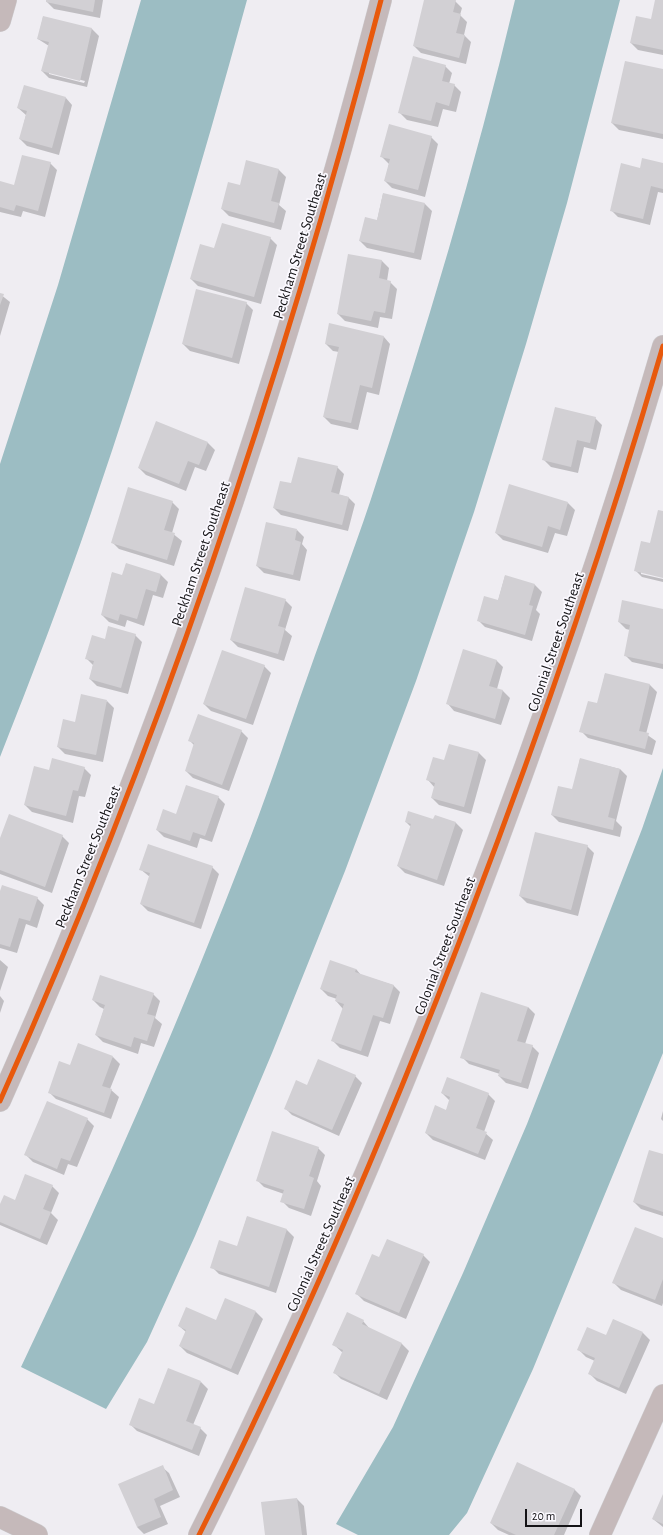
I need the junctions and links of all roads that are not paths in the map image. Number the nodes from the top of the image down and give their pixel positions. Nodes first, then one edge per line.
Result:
1 (6, 0) edge
2 (381, 0) edge
3 (0, 21) edge
4 (663, 346) edge
5 (0, 1101) edge
6 (663, 1394) edge
7 (0, 1517) edge
8 (37, 1535) edge
9 (199, 1535) edge
10 (600, 1535) edge

1 - 3 street
2 - 5 street, Peckham Street Southeast
4 - 9 street, Colonial Street Southeast
6 - 10 street
7 - 8 street

